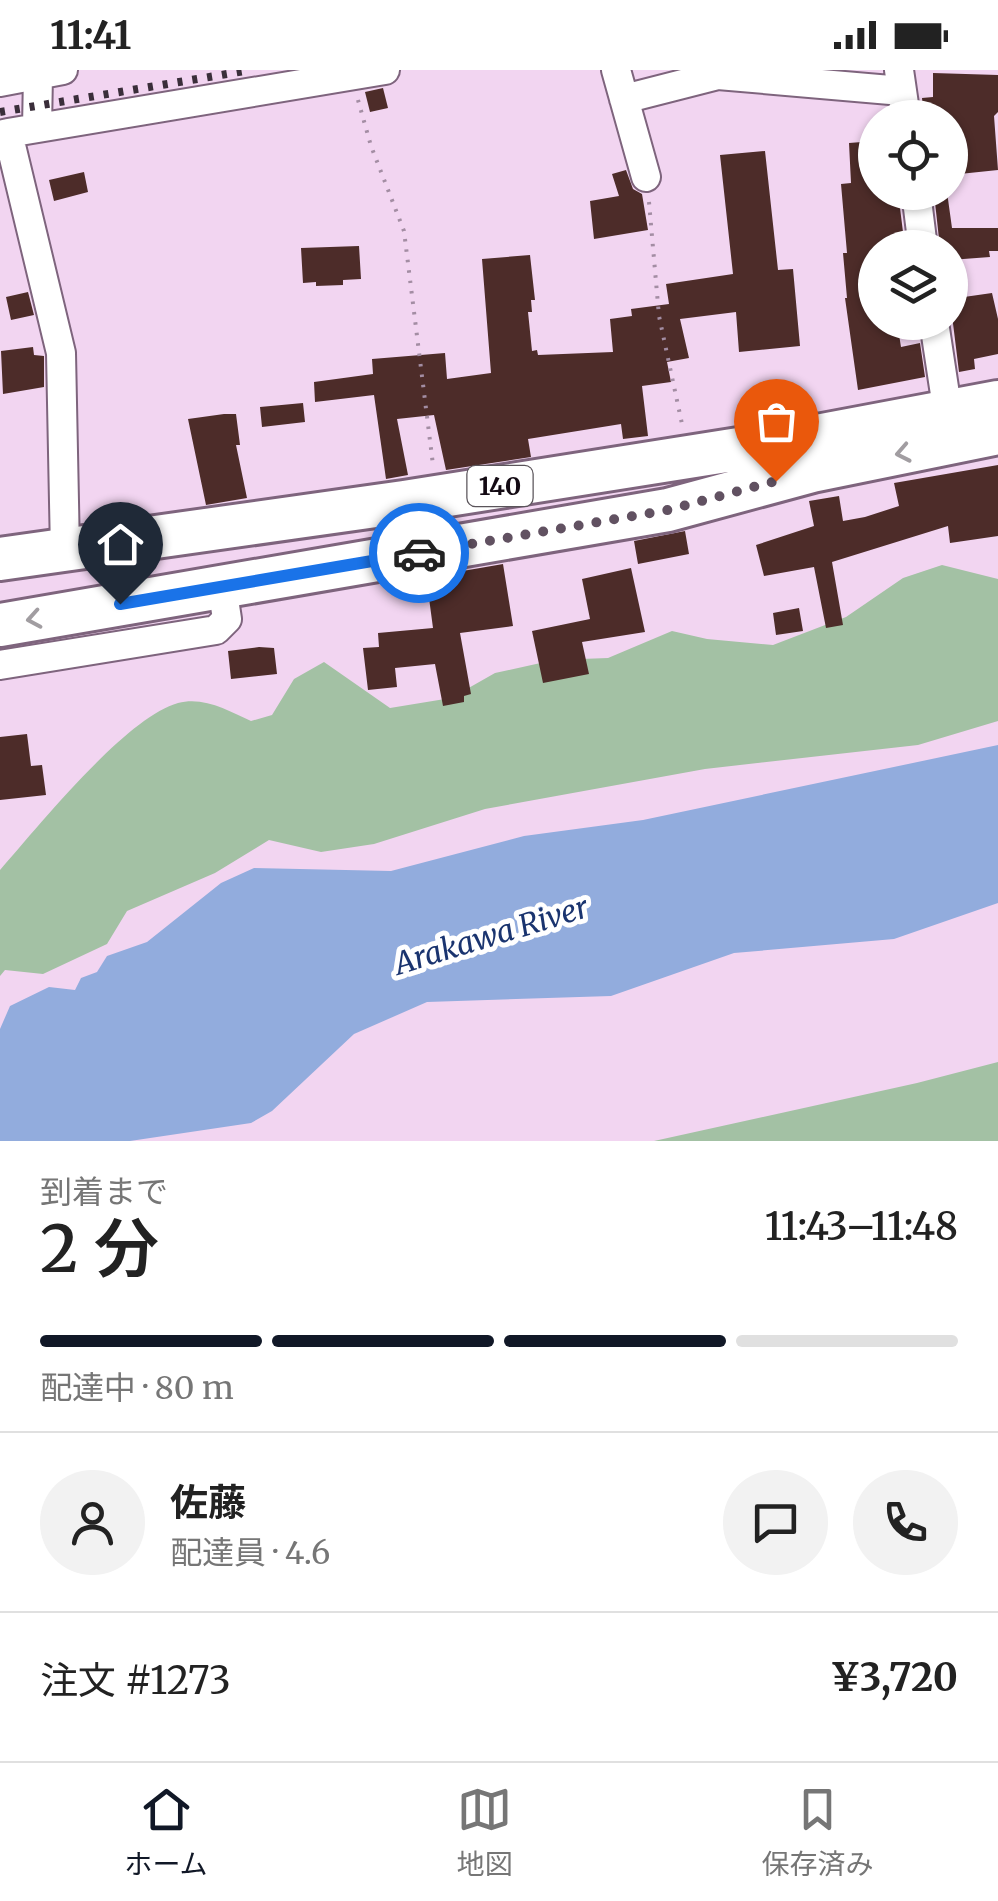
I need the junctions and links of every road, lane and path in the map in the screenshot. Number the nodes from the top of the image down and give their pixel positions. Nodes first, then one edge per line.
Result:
1 (385, 70) edge
2 (616, 70) edge
3 (51, 72) edge
4 (351, 76) junction
5 (0, 82) edge
6 (902, 93) edge
7 (624, 99) junction
8 (37, 128) junction
9 (4, 134) edge
10 (646, 177) joint
11 (937, 340) edge
12 (998, 402) edge
13 (950, 428) junction
14 (998, 433) edge
15 (690, 455) junction
16 (804, 455) junction
17 (424, 510) junction
18 (64, 551) junction
19 (0, 559) edge
20 (0, 584) edge
21 (222, 586) junction
22 (0, 625) edge
23 (0, 665) edge

1 - 4 street
2 - 7 street
3 - 5 street
3 - 8 street
4 - 8 street
4 - 17 path
6 - 7 street
7 - 10 street
8 - 9 street
9 - 18 street
10 - 15 path
11 - 13 street
12 - 13 highway, 140
13 - 14 highway, 140
13 - 16 highway, 140
15 - 16 highway, 140
15 - 17 highway, 140
16 - 17 highway, 140
16 - 21 highway, 140
17 - 18 highway, 140
17 - 20 highway, 140
18 - 19 highway, 140
21 -> 22 highway, 140
21 - 23 street

